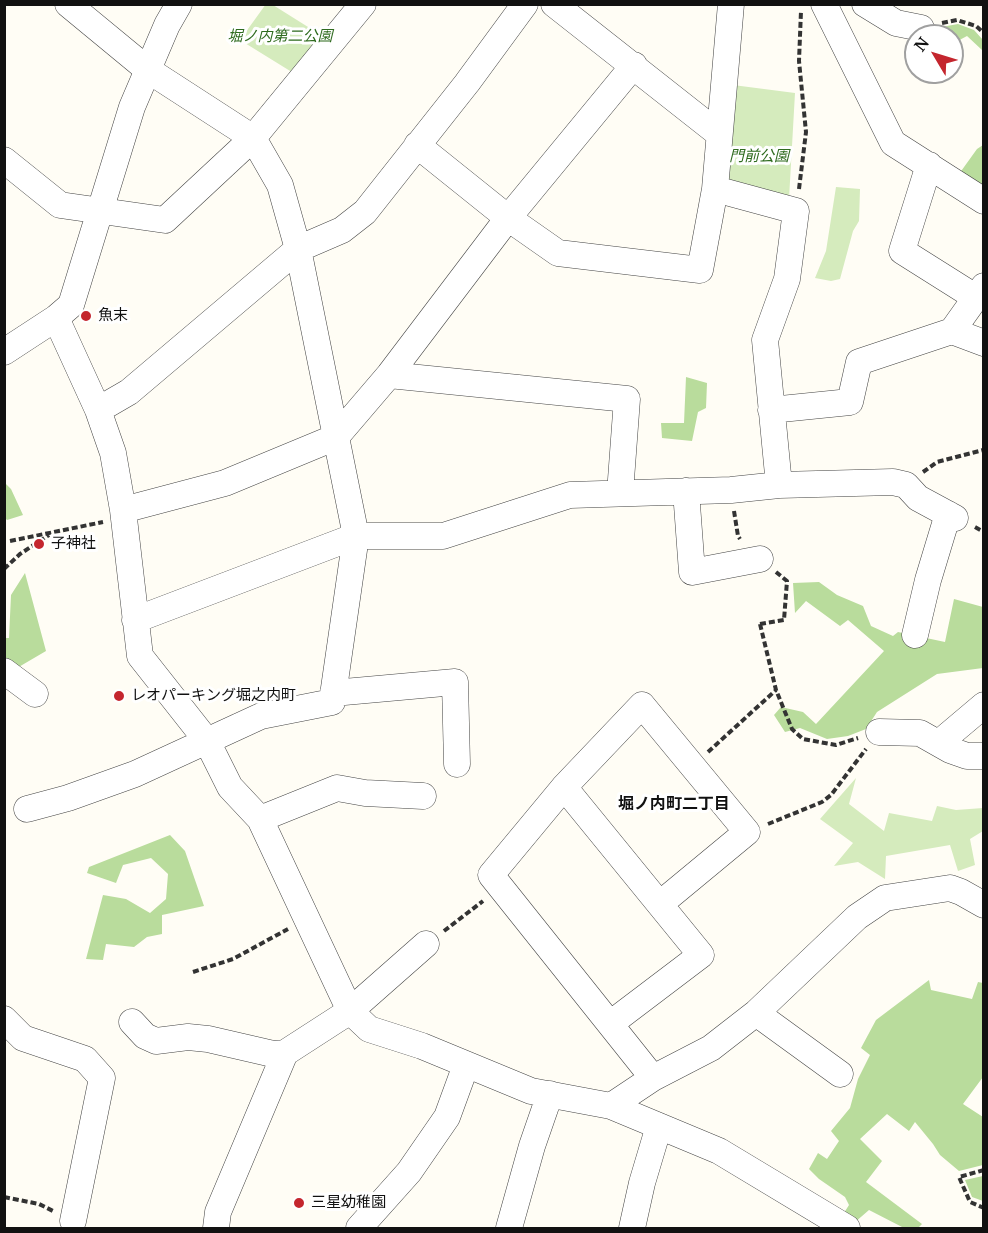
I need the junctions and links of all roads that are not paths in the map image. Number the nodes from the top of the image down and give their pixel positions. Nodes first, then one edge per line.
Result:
1 (68, 4) edge
2 (179, 4) edge
3 (363, 4) edge
4 (525, 4) edge
5 (554, 4) edge
6 (731, 4) edge
7 (824, 4) edge
8 (865, 4) edge
9 (904, 25) edge
10 (634, 65) junction
11 (148, 70) junction
12 (720, 134) junction
13 (253, 138) junction
14 (417, 145) junction
15 (4, 160) edge
16 (929, 165) junction
17 (716, 189) junction
18 (984, 201) edge
19 (101, 209) junction
20 (508, 218) junction
21 (298, 249) junction
22 (980, 291) edge
23 (56, 318) junction
24 (952, 331) junction
25 (984, 344) edge
26 (7, 347) edge
27 (389, 375) junction
28 (98, 410) junction
29 (771, 410) junction
30 (336, 437) junction
31 (779, 484) junction
32 (686, 491) junction
33 (620, 493) junction
34 (123, 514) junction
35 (356, 536) junction
36 (760, 559) dead end
37 (135, 621) junction
38 (915, 635) dead end
39 (4, 671) edge
40 (333, 693) junction
41 (35, 694) dead end
42 (984, 705) edge
43 (879, 732) road end
44 (207, 741) junction
45 (939, 743) junction
46 (984, 756) edge
47 (457, 764) dead end
48 (564, 787) junction
49 (423, 796) dead end
50 (27, 809) dead end
51 (260, 819) junction
52 (660, 904) junction
53 (984, 905) edge
54 (426, 944) road end
55 (350, 1011) junction
56 (756, 1013) junction
57 (4, 1019) edge
58 (132, 1022) dead end
59 (610, 1024) junction
60 (285, 1053) junction
61 (466, 1065) junction
62 (840, 1074) dead end
63 (653, 1078) junction
64 (550, 1094) junction
65 (611, 1106) junction
66 (659, 1126) junction
67 (73, 1221) road end
68 (216, 1228) edge
69 (359, 1228) edge
70 (509, 1228) edge
71 (632, 1228) edge
72 (847, 1228) edge

1 - 11 street
2 - 11 street
3 - 13 street
4 - 14 street
5 - 10 street
6 - 12 street
7 - 16 street
8 - 9 street
10 - 12 street
10 - 20 street
11 - 13 street
11 - 19 street
12 - 17 street
13 - 19 street
13 - 21 street
14 - 20 street
14 - 21 street
15 - 19 street
16 - 18 street
16 - 22 street
17 - 20 street
17 - 29 street
19 - 23 street
20 - 27 street
21 - 28 street
21 - 30 street
22 - 24 street
23 - 26 street
23 - 28 street
24 - 25 street
24 - 29 street
27 - 30 street
27 - 33 street
28 - 34 street
29 - 31 street
30 - 34 street
30 - 35 street
31 - 32 street
31 - 38 street
32 - 33 street
32 - 36 street
33 - 35 street
34 - 37 street
35 - 37 street
35 - 40 street
37 - 44 street
39 - 41 street
40 - 44 street
40 - 47 street
42 - 45 street
43 - 45 street
44 - 50 street
44 - 51 street
45 - 46 street
48 - 52 street
48 - 52 street
48 - 59 street
49 - 51 street
51 - 55 street
52 - 59 street
53 - 56 street
54 - 55 street
55 - 60 street
55 - 61 street
56 - 62 street
56 - 63 street
57 - 67 street
58 - 60 street
59 - 63 street
60 - 68 street
61 - 64 street
61 - 69 street
63 - 65 street
64 - 65 street
64 - 70 street
65 - 66 street
66 - 71 street
66 - 72 street

